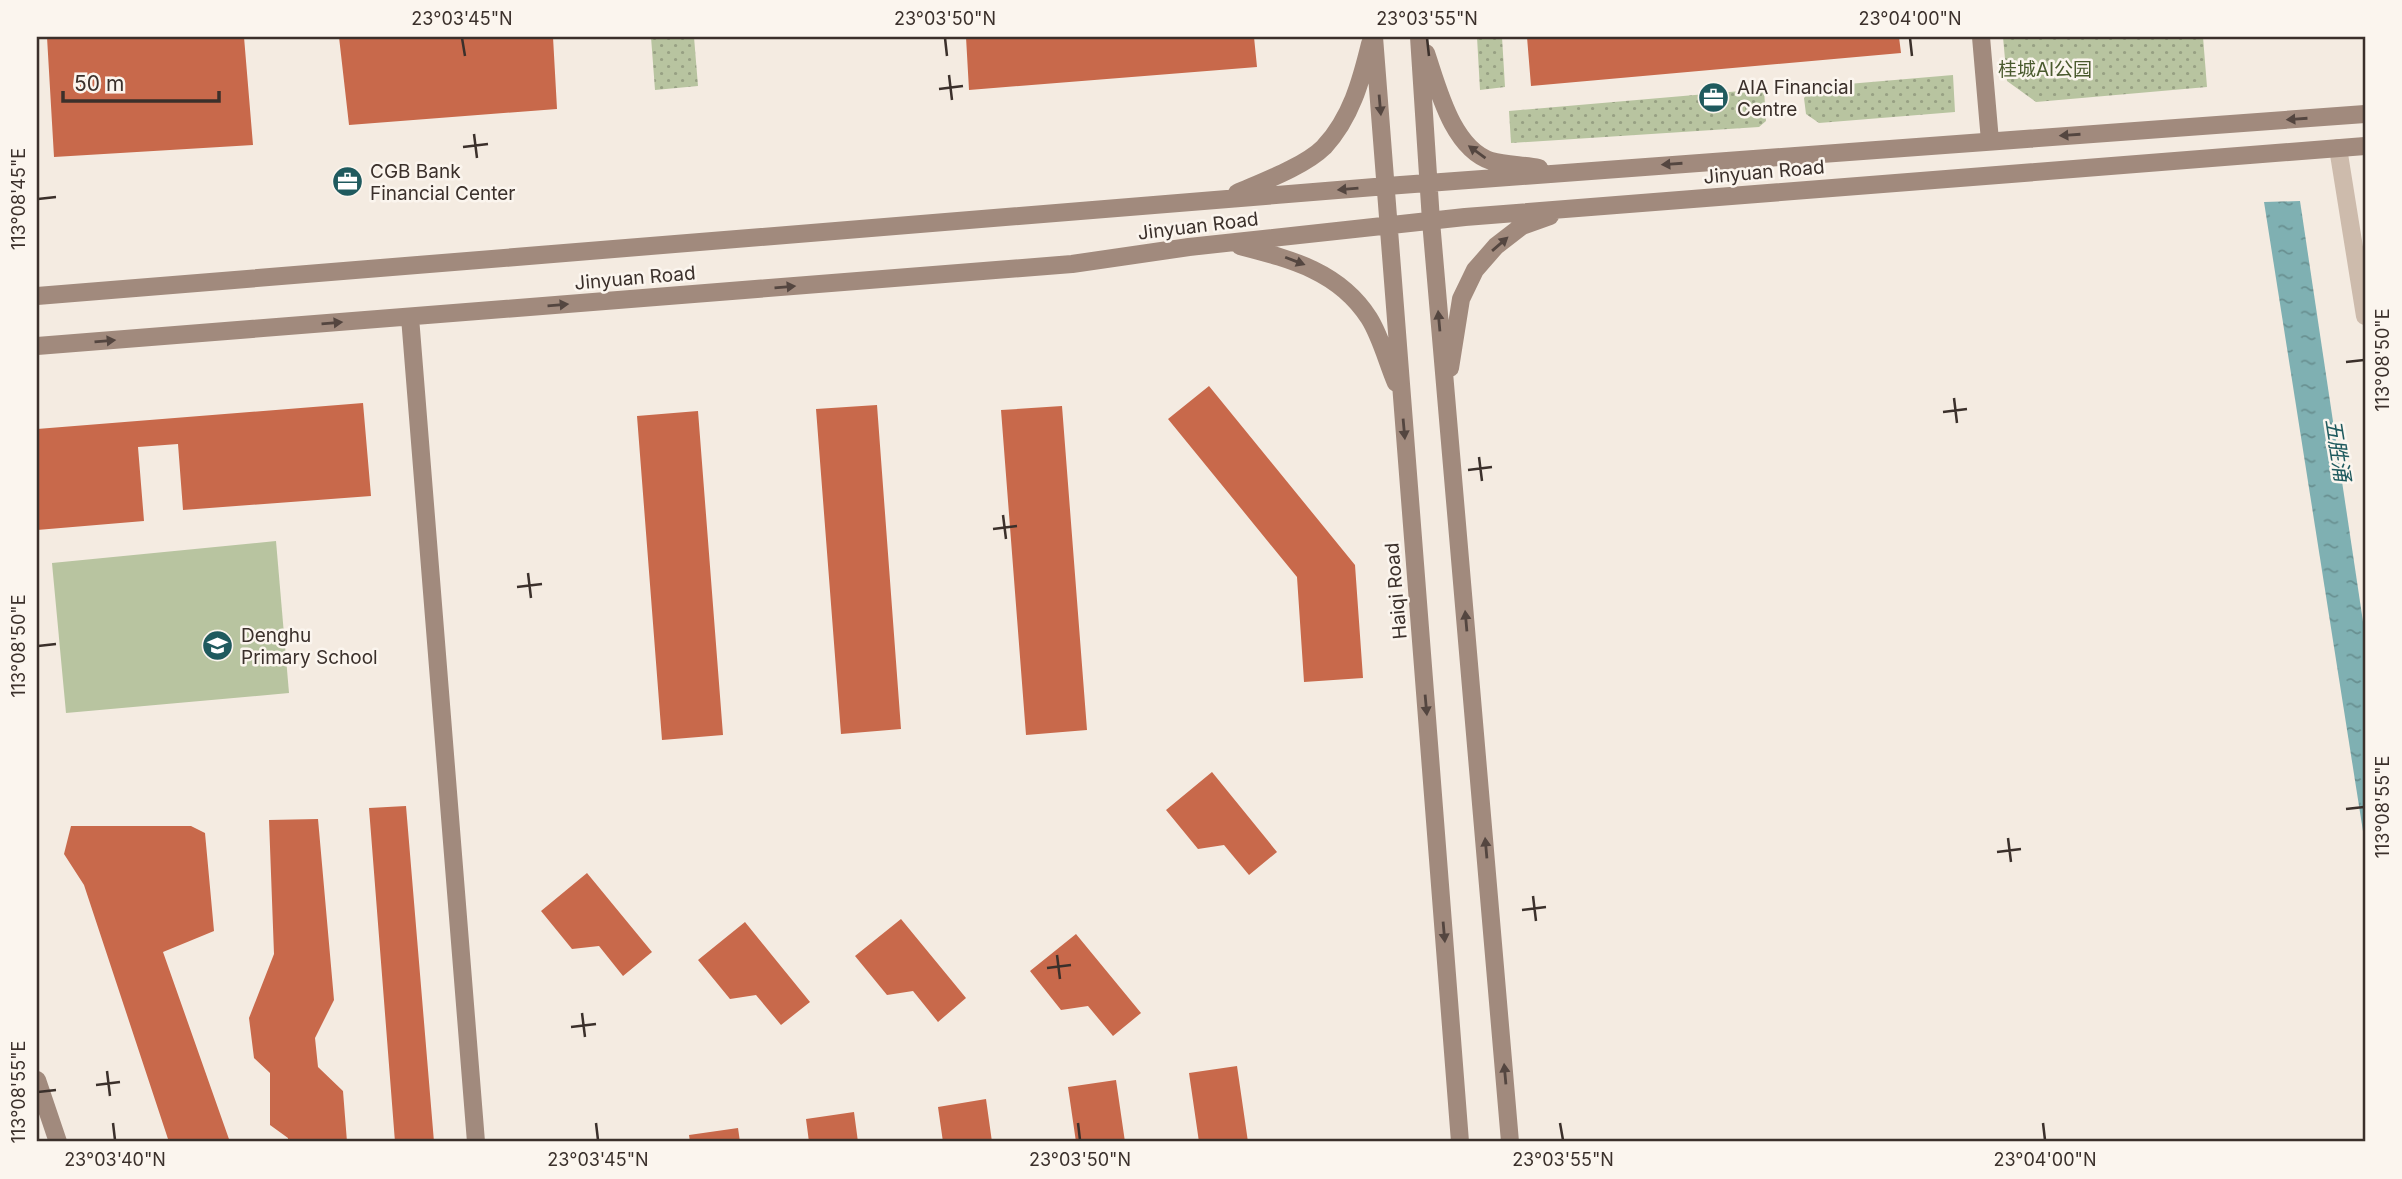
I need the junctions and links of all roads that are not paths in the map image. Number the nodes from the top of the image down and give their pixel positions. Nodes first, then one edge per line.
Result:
1 (1373, 37) edge
2 (1420, 37) edge
3 (1981, 37) edge
4 (2365, 114) edge
5 (1990, 141) junction
6 (2365, 146) edge
7 (2338, 148) junction
8 (1567, 172) junction
9 (1429, 184) junction
10 (1387, 186) junction
11 (1225, 198) junction
12 (1572, 208) junction
13 (1431, 221) junction
14 (1390, 225) junction
15 (1229, 243) junction
16 (37, 296) edge
17 (2365, 316) edge
18 (410, 317) junction
19 (37, 346) edge
20 (1446, 396) junction
21 (1401, 398) junction
22 (37, 1080) edge
23 (1512, 1137) edge
24 (1459, 1140) edge
25 (58, 1142) edge
26 (476, 1142) edge

1 -> 10 main road, Haiqi Road
1 - 11 main road
8 -> 2 main road
2 - 9 main road
3 - 5 main road
4 -> 5 main road, Jinyuan Road
5 -> 8 main road, Jinyuan Road
6 - 7 main road, Jinyuan Road
7 - 12 main road, Jinyuan Road
7 - 17 street
8 - 9 main road, Jinyuan Road
9 - 10 main road, Jinyuan Road
9 - 13 main road
10 -> 11 main road, Jinyuan Road
10 - 14 main road, Haiqi Road
11 - 16 main road, Jinyuan Road
12 - 13 main road, Jinyuan Road
20 -> 12 main road
13 - 14 main road, Jinyuan Road
20 -> 13 main road
14 - 15 main road, Jinyuan Road
14 - 21 main road, Haiqi Road
18 -> 15 main road, Jinyuan Road
15 -> 21 main road
19 -> 18 main road, Jinyuan Road
18 - 26 main road
23 -> 20 main road
21 -> 24 main road, Haiqi Road
22 - 25 main road

